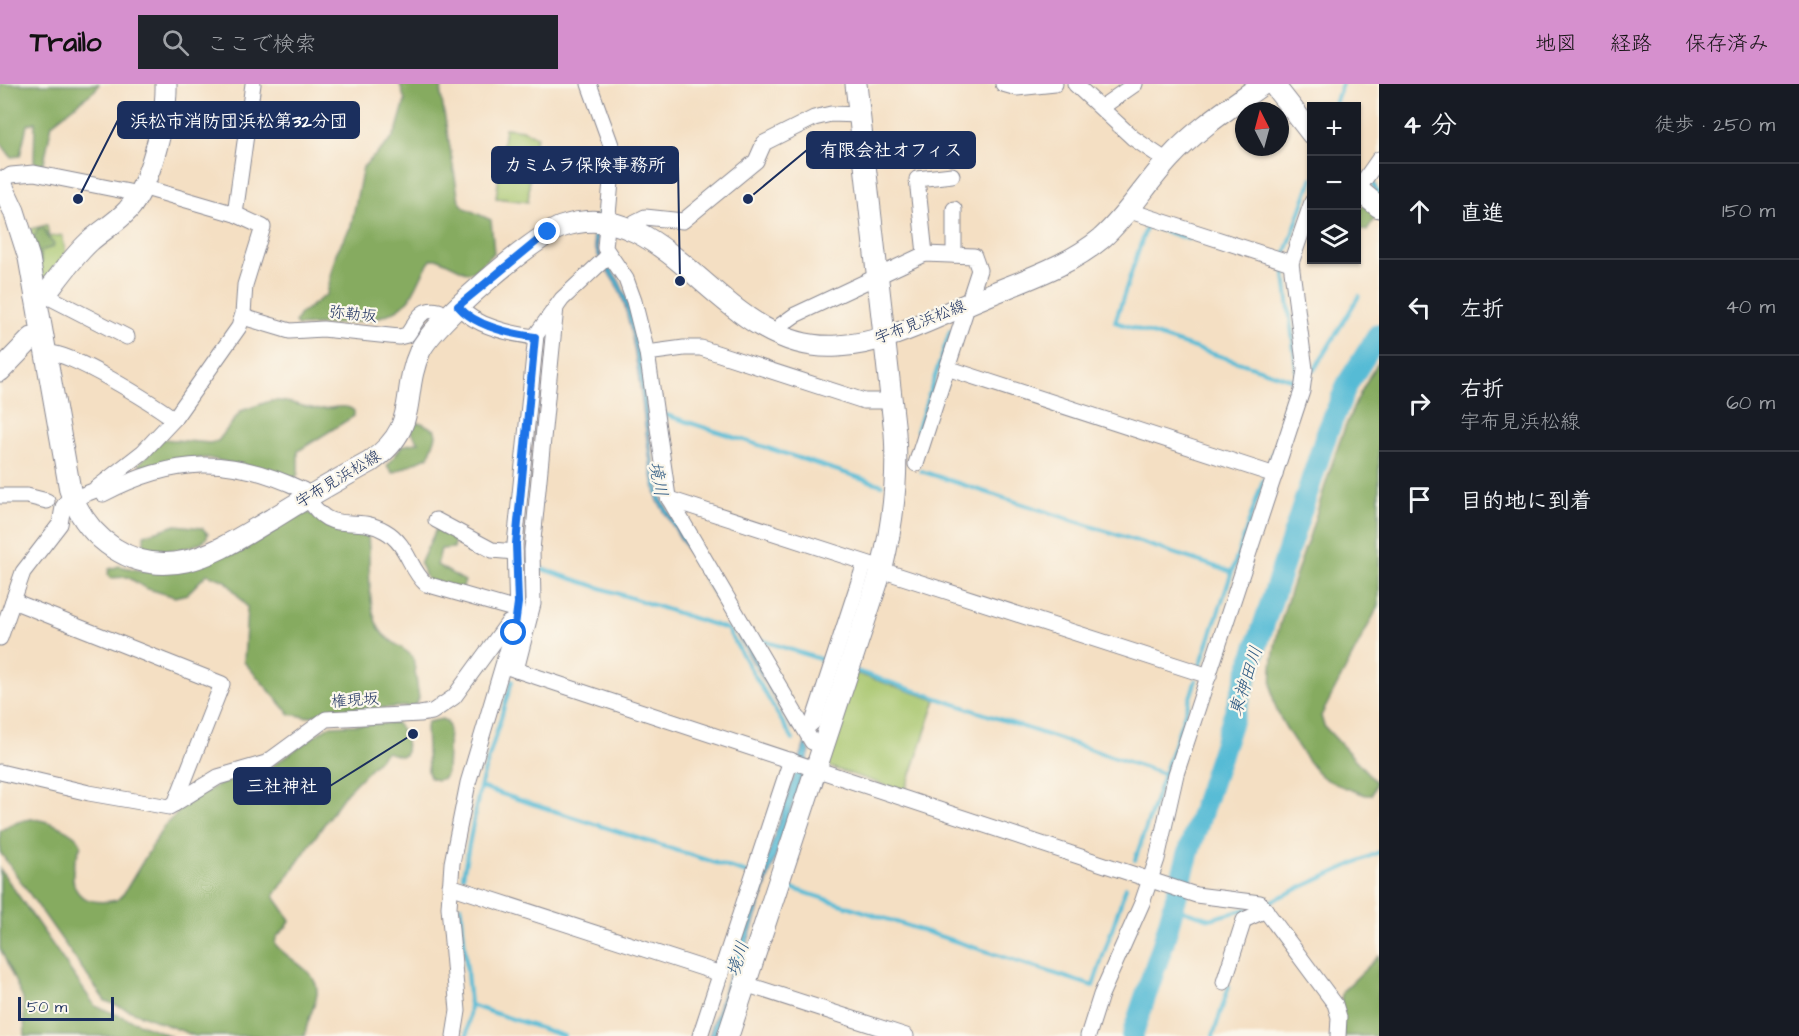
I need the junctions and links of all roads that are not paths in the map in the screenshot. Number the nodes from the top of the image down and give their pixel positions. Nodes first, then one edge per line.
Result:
1 (166, 84) edge
2 (253, 84) edge
3 (589, 84) edge
4 (856, 84) edge
5 (1003, 84) edge
6 (1054, 84) edge
7 (1075, 84) edge
8 (1135, 84) edge
9 (1263, 84) edge
10 (1273, 84) edge
11 (1102, 106) junction
12 (860, 115) junction
13 (1307, 129) edge
14 (1379, 159) edge
15 (1167, 161) junction
16 (952, 175) dead end
17 (0, 181) edge
18 (1361, 184) edge
19 (141, 191) junction
20 (1361, 192) edge
21 (1379, 207) edge
22 (954, 209) dead end
23 (1127, 210) junction
24 (1308, 210) edge
25 (234, 214) junction
26 (600, 221) junction
27 (632, 228) junction
28 (925, 254) junction
29 (954, 255) junction
30 (604, 258) junction
31 (1291, 263) junction
32 (878, 275) junction
33 (40, 296) junction
34 (968, 303) junction
35 (556, 307) junction
36 (452, 312) junction
37 (243, 317) junction
38 (776, 335) junction
39 (127, 337) dead end
40 (535, 337) junction
41 (885, 338) junction
42 (45, 345) junction
43 (647, 353) junction
44 (947, 368) junction
45 (0, 371) edge
46 (892, 402) junction
47 (174, 419) junction
48 (915, 464) dead end
49 (1275, 475) junction
50 (0, 496) edge
51 (307, 498) junction
52 (669, 499) junction
53 (47, 501) dead end
54 (75, 504) junction
55 (436, 520) dead end
56 (515, 552) junction
57 (876, 567) junction
58 (13, 601) junction
59 (517, 614) junction
60 (0, 638) edge
61 (510, 668) junction
62 (1209, 676) junction
63 (804, 729) junction
64 (823, 746) junction
65 (803, 763) junction
66 (0, 772) edge
67 (175, 804) junction
68 (1154, 881) junction
69 (450, 886) junction
70 (1266, 910) junction
71 (721, 974) junction
72 (1224, 982) dead end
73 (745, 984) junction
74 (454, 1036) edge
75 (700, 1036) edge
76 (728, 1036) edge
77 (906, 1036) edge
78 (1088, 1036) edge
79 (1338, 1036) edge

1 - 19 main road
2 - 25 street
3 - 26 street
4 - 12 main road
5 - 6 street
7 - 11 street
8 - 11 street
9 - 15 main road, 宇布見浜松線
10 - 13 main road
11 - 15 street
12 - 27 street
12 - 32 main road
14 - 18 street
15 - 23 main road, 宇布見浜松線
16 - 28 street
17 - 19 street
17 - 33 main road, 宇布見浜松線
19 - 25 street
19 - 33 main road
20 - 21 main road
22 - 29 street
23 - 31 street
23 - 34 main road, 宇布見浜松線
24 - 31 street
25 - 37 street
26 - 27 main road, 宇布見浜松線
26 - 30 street
26 - 36 main road, 宇布見浜松線
27 - 38 main road, 宇布見浜松線
28 - 29 street
28 - 32 street
29 - 34 street
30 - 35 street
30 - 43 street
31 - 49 street
32 - 38 street
32 - 41 main road
33 - 39 street
33 - 42 main road, 宇布見浜松線
34 - 41 main road, 宇布見浜松線
34 - 44 street
35 - 40 street
35 - 61 street
36 - 37 street, 弥勒坂
36 - 40 street
36 - 51 main road, 宇布見浜松線
37 - 47 street
38 - 41 main road, 宇布見浜松線
40 - 56 street
41 - 46 main road
42 - 45 main road
42 - 47 street
42 - 54 main road, 宇布見浜松線
43 - 46 street
43 - 52 street
44 - 48 street
44 - 49 street
46 - 57 main road
47 - 54 street
49 - 62 street
50 - 53 street
51 - 54 street
51 - 54 main road, 宇布見浜松線
51 - 59 street
52 - 57 street
52 - 63 street
54 - 58 street
55 - 56 street
56 - 59 street
57 - 62 street
57 - 63 street
57 - 64 main road
58 - 60 street
58 - 67 street
59 - 61 street
59 - 67 street, 権現坂
61 - 65 street
61 - 69 street
62 - 68 street
63 - 64 street
64 - 65 main road
65 - 68 street
65 - 71 street
65 - 73 main road
66 - 67 street
68 - 70 street
68 - 78 street
69 - 71 street
69 - 74 street
70 - 72 street
70 - 79 street
71 - 75 street
73 - 76 main road
73 - 77 street

